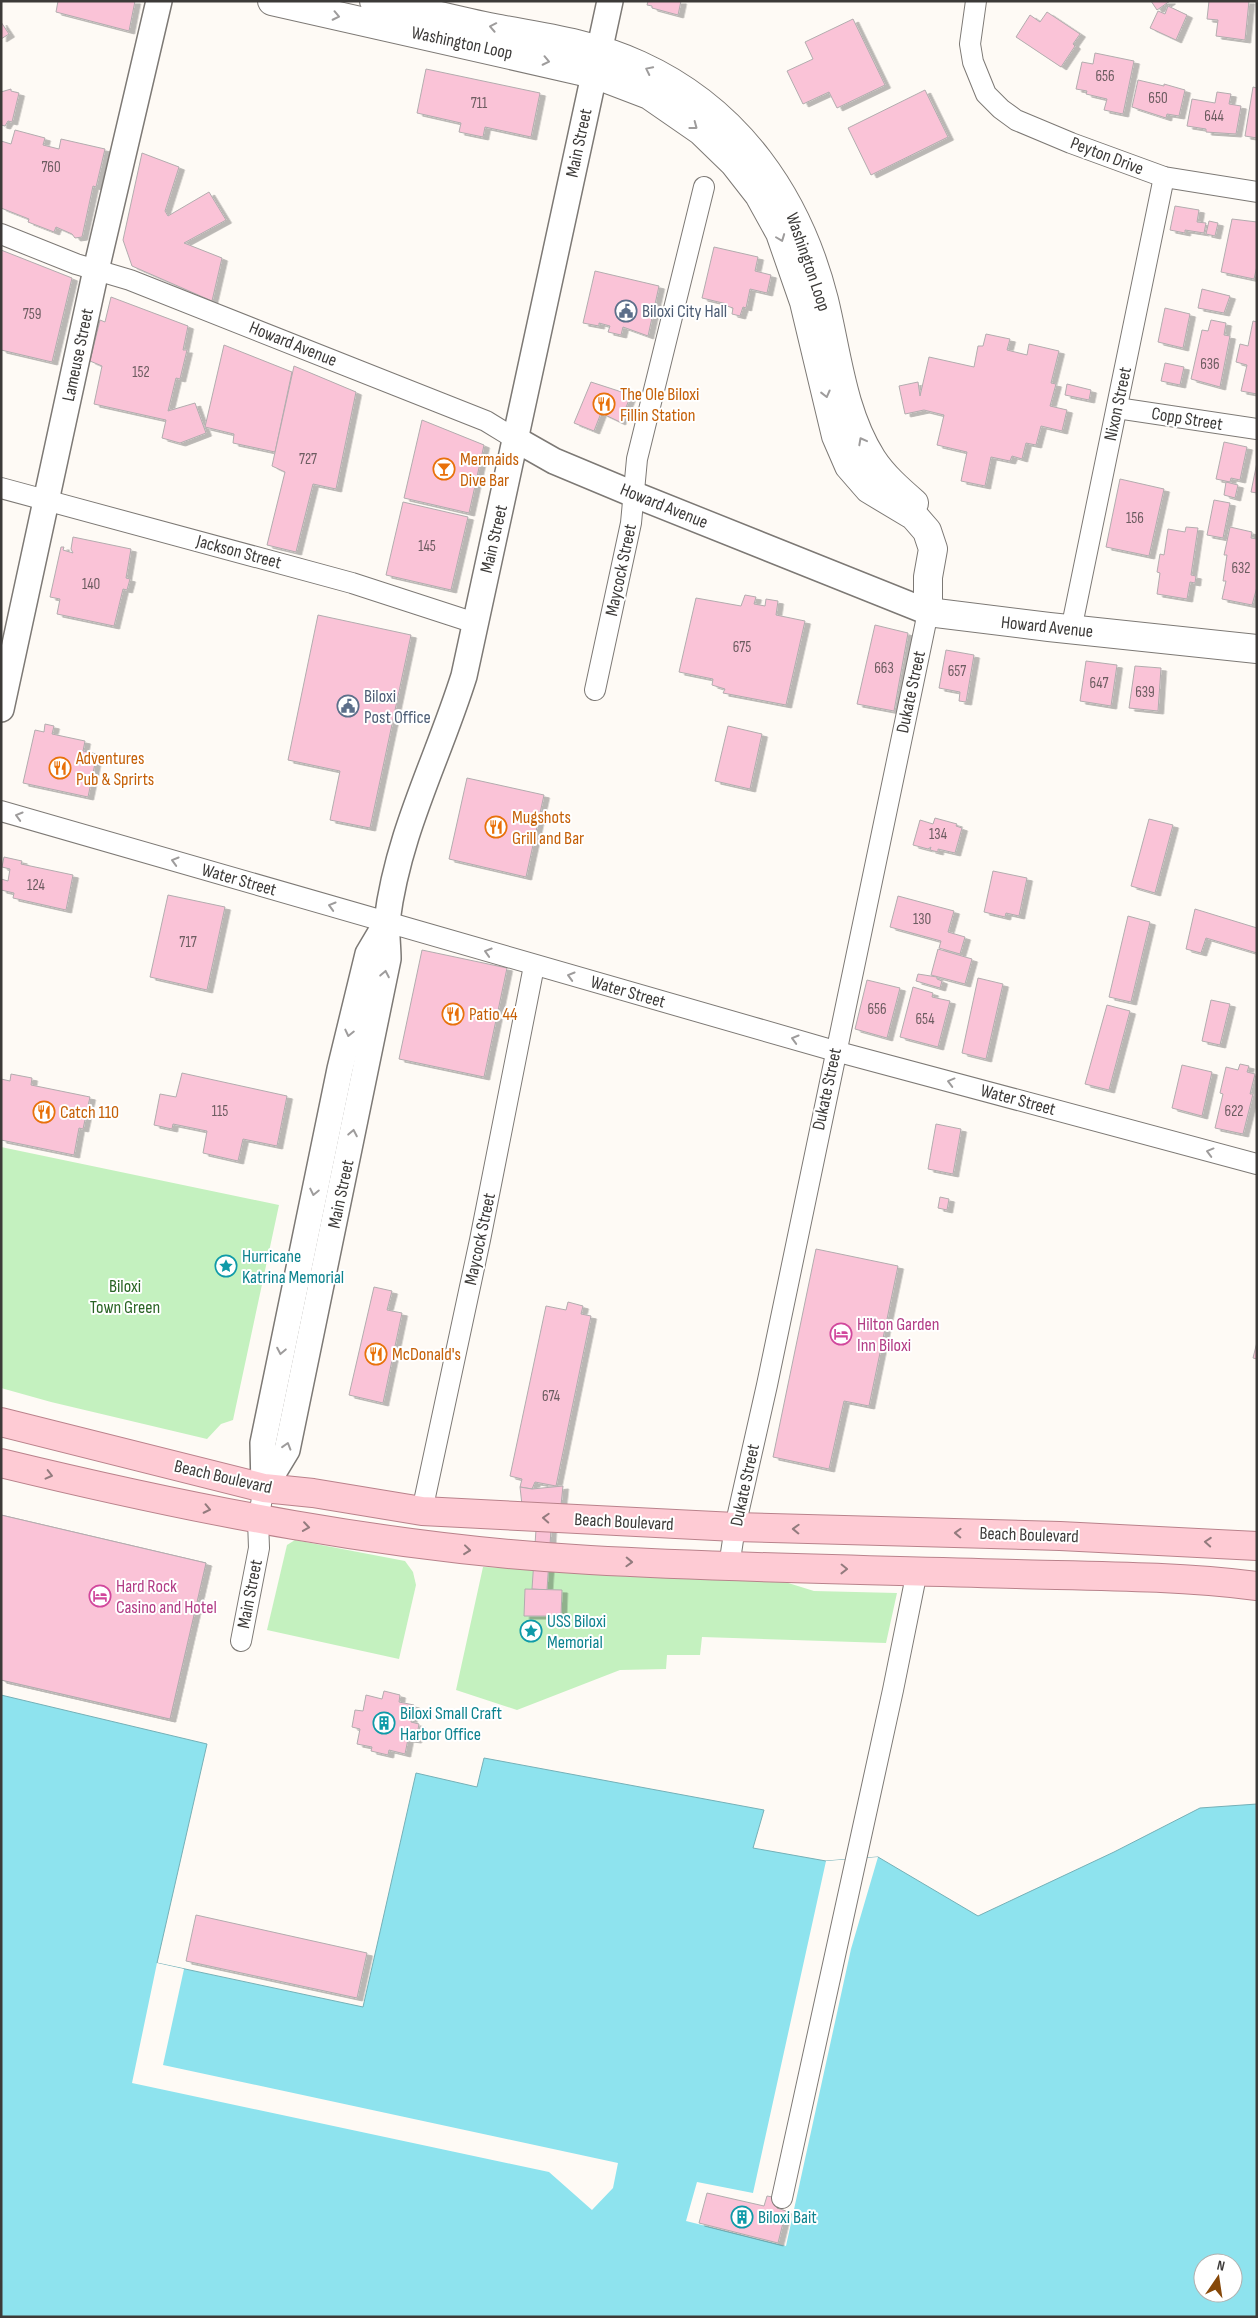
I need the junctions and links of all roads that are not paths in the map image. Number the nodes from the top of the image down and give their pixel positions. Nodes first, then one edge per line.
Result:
1 (159, 1) edge
2 (272, 1) edge
3 (610, 1) edge
4 (976, 1) edge
5 (382, 10) edge
6 (596, 62) junction
7 (1164, 177) junction
8 (704, 186) dead end
9 (1257, 192) edge
10 (1, 234) edge
11 (96, 270) junction
12 (814, 300) junction
13 (1118, 408) junction
14 (1257, 430) edge
15 (517, 440) junction
16 (1, 488) edge
17 (634, 494) junction
18 (45, 499) junction
19 (928, 612) junction
20 (475, 622) junction
21 (1071, 630) junction
22 (1257, 649) edge
23 (595, 690) dead end
24 (1, 710) edge
25 (1, 811) edge
26 (387, 922) junction
27 (534, 966) junction
28 (835, 1051) junction
29 (1257, 1164) edge
30 (1, 1422) edge
31 (1, 1463) edge
32 (264, 1488) junction
33 (422, 1511) junction
34 (258, 1520) junction
35 (735, 1527) junction
36 (1257, 1546) edge
37 (729, 1566) junction
38 (916, 1571) junction
39 (1257, 1586) edge
40 (241, 1641) dead end
41 (782, 2198) dead end

1 - 11 street, Lameuse Street
2 -> 5 main road, Washington Loop
3 - 6 street, Main Street
4 - 7 street, Peyton Drive
5 - 6 main road, Washington Loop
6 -> 12 main road, Washington Loop
12 -> 6 main road, Washington Loop
6 - 15 street, Main Street
7 - 9 street, Peyton Drive
7 - 13 street, Nixon Street
8 - 17 street, Maycock Street
10 - 11 street, Howard Avenue
11 - 15 street, Howard Avenue
11 - 18 street, Lameuse Street
12 - 19 main road
13 - 14 street, Copp Street
13 - 21 street, Nixon Street
15 - 17 street, Howard Avenue
15 - 20 street, Main Street
16 - 18 street, Jackson Street
17 - 19 street, Howard Avenue
17 - 23 street, Maycock Street
18 - 20 street, Jackson Street
18 - 24 street, Lameuse Street
19 - 21 main road, Howard Avenue
19 - 28 street, Dukate Street
20 - 26 street, Main Street
21 - 22 main road, Howard Avenue
26 -> 25 street, Water Street
27 -> 26 street, Water Street
26 - 32 street, Main Street
28 -> 27 street, Water Street
27 - 33 street, Maycock Street
29 -> 28 street, Water Street
28 - 35 street, Dukate Street
30 - 32 main road, Beach Boulevard
31 -> 34 main road, Beach Boulevard
32 - 33 main road, Beach Boulevard
32 - 34 street, Main Street
35 -> 33 main road, Beach Boulevard
34 -> 37 main road, Beach Boulevard
34 - 40 street, Main Street
36 -> 35 main road, Beach Boulevard
35 - 37 street, Dukate Street
37 -> 38 main road, Beach Boulevard
38 - 39 main road, Beach Boulevard
38 - 41 street

